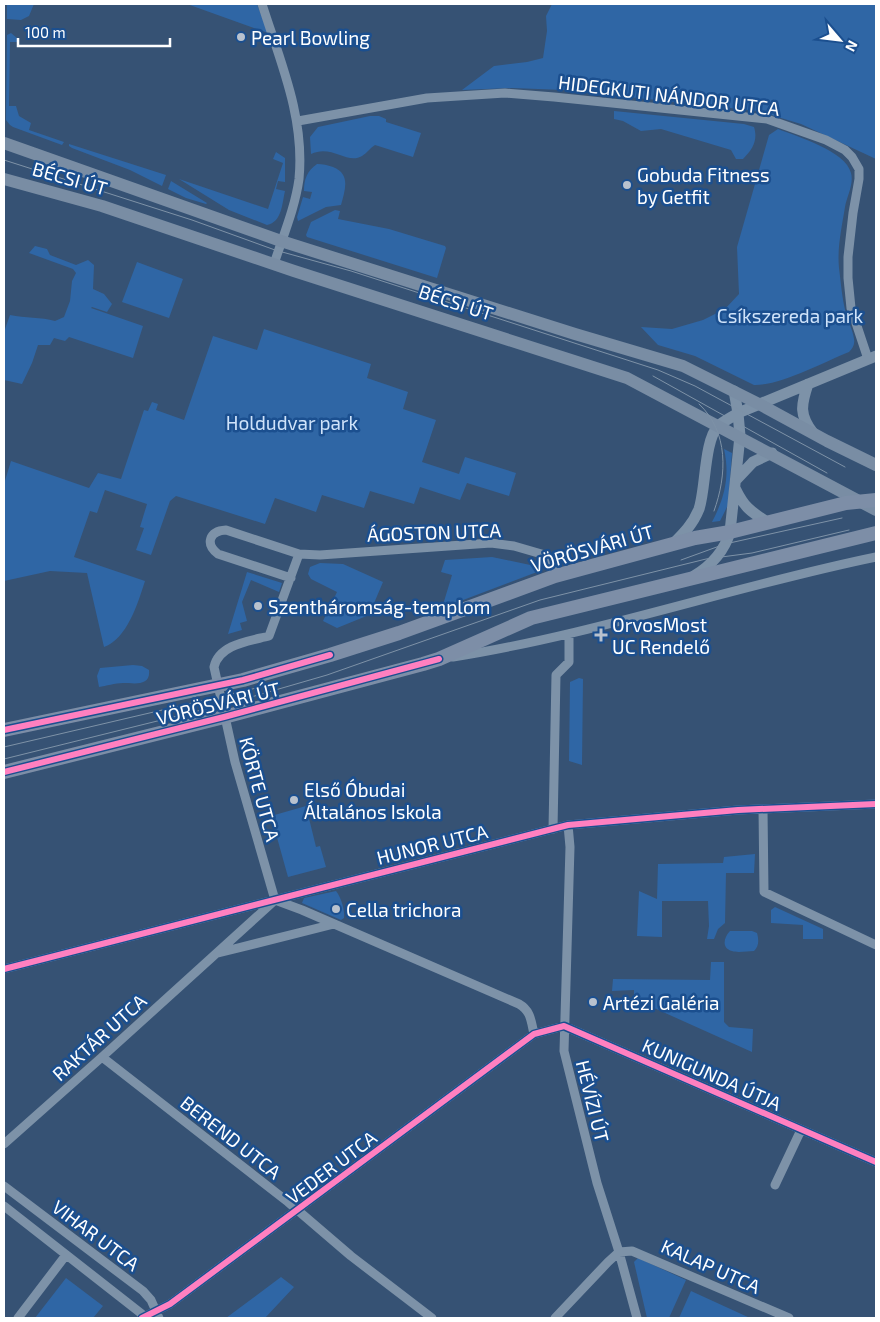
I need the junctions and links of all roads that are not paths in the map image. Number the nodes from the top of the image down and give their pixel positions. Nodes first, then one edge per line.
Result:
1 (262, 4) edge
2 (298, 121) junction
3 (4, 143) edge
4 (4, 179) edge
5 (282, 241) junction
6 (274, 264) junction
7 (872, 358) edge
8 (808, 384) junction
9 (734, 391) junction
10 (761, 405) junction
11 (738, 414) junction
12 (719, 425) junction
13 (814, 434) junction
14 (740, 436) junction
15 (772, 453) junction
16 (876, 465) edge
17 (736, 484) junction
18 (876, 500) edge
19 (858, 501) junction
20 (876, 510) edge
21 (767, 522) junction
22 (730, 532) junction
23 (876, 532) edge
24 (673, 544) junction
25 (299, 554) junction
26 (876, 557) edge
27 (555, 576) junction
28 (291, 578) junction
29 (691, 578) junction
30 (569, 634) junction
31 (438, 660) junction
32 (217, 686) junction
33 (224, 717) junction
34 (4, 730) edge
35 (4, 772) edge
36 (876, 804) edge
37 (763, 809) junction
38 (568, 825) junction
39 (553, 829) junction
40 (275, 900) junction
41 (334, 924) junction
42 (876, 945) edge
43 (216, 954) junction
44 (4, 968) edge
45 (564, 1026) junction
46 (534, 1034) junction
47 (102, 1057) junction
48 (800, 1130) junction
49 (4, 1144) edge
50 (876, 1162) edge
51 (775, 1185) dead end
52 (4, 1186) edge
53 (4, 1206) edge
54 (298, 1210) junction
55 (619, 1252) junction
56 (66, 1255) junction
57 (157, 1315) edge
58 (144, 1317) edge
59 (18, 1318) edge
60 (432, 1318) edge
61 (555, 1318) edge
62 (637, 1318) edge
63 (789, 1318) edge

1 - 2 street
2 - 5 street
2 - 7 street, HIDEGKUTI NÁNDOR UTCA
3 - 5 main road, BÉCSI ÚT
4 - 6 main road, BÉCSI ÚT
5 - 6 street
5 - 9 main road, BÉCSI ÚT
6 - 12 main road, BÉCSI ÚT
7 - 8 street
8 - 10 street
8 - 13 street
9 - 10 main road, BÉCSI ÚT
9 - 11 street
10 - 11 street
10 - 13 main road, BÉCSI ÚT
10 - 14 street
11 - 12 street
11 - 14 street
12 - 14 main road, BÉCSI ÚT
12 - 24 street
13 - 16 main road, BÉCSI ÚT
14 - 15 main road, BÉCSI ÚT
14 - 17 street
15 - 17 street
15 - 19 main road, BÉCSI ÚT
17 - 21 street
17 - 22 street
18 - 19 main road, VÖRÖSVÁRI ÚT
19 - 20 main road, BÉCSI ÚT
19 - 21 main road, VÖRÖSVÁRI ÚT
21 - 22 main road, VÖRÖSVÁRI ÚT
22 - 24 main road, VÖRÖSVÁRI ÚT
22 - 29 street, VÖRÖSVÁRI ÚT
23 - 29 main road, VÖRÖSVÁRI ÚT
24 - 27 main road, VÖRÖSVÁRI ÚT
25 - 27 street, ÁGOSTON UTCA
25 - 28 street
25 - 28 street, ÁGOSTON UTCA
26 - 30 street, VÖRÖSVÁRI ÚT
27 - 32 main road, VÖRÖSVÁRI ÚT
28 - 32 street
29 - 31 main road, VÖRÖSVÁRI ÚT
30 - 31 street, VÖRÖSVÁRI ÚT
30 - 39 street
31 - 33 main road, VÖRÖSVÁRI ÚT
32 - 33 street, KÖRTE UTCA
32 - 34 main road, VÖRÖSVÁRI ÚT
33 - 35 main road, VÖRÖSVÁRI ÚT
33 - 40 street, KÖRTE UTCA
36 - 37 street, HUNOR UTCA
37 - 38 street, HUNOR UTCA
37 - 42 street
38 - 39 street, HUNOR UTCA
38 - 45 street, HÉVÍZI ÚT
39 - 40 street, HUNOR UTCA
40 - 41 street
40 - 43 street, RAKTÁR UTCA
40 - 44 street, HUNOR UTCA
41 - 43 street, RAKTÁR UTCA
41 - 46 street
43 - 47 street, RAKTÁR UTCA
45 - 46 street
45 - 48 street, KUNIGUNDA ÚTJA
45 - 55 street, HÉVÍZI ÚT
46 - 54 street, VEDER UTCA
47 - 49 street, RAKTÁR UTCA
47 - 54 street, BEREND UTCA
48 - 50 street, KUNIGUNDA ÚTJA
48 - 51 street
52 - 57 street, VIHAR UTCA
53 - 56 street, VIHAR UTCA
54 - 57 street, VEDER UTCA
54 - 60 street, BEREND UTCA
55 - 61 street
55 - 62 street, HÉVÍZI ÚT
55 - 63 street, KALAP UTCA
56 - 58 street, VIHAR UTCA
56 - 59 street
57 - 58 street, VEDER UTCA

